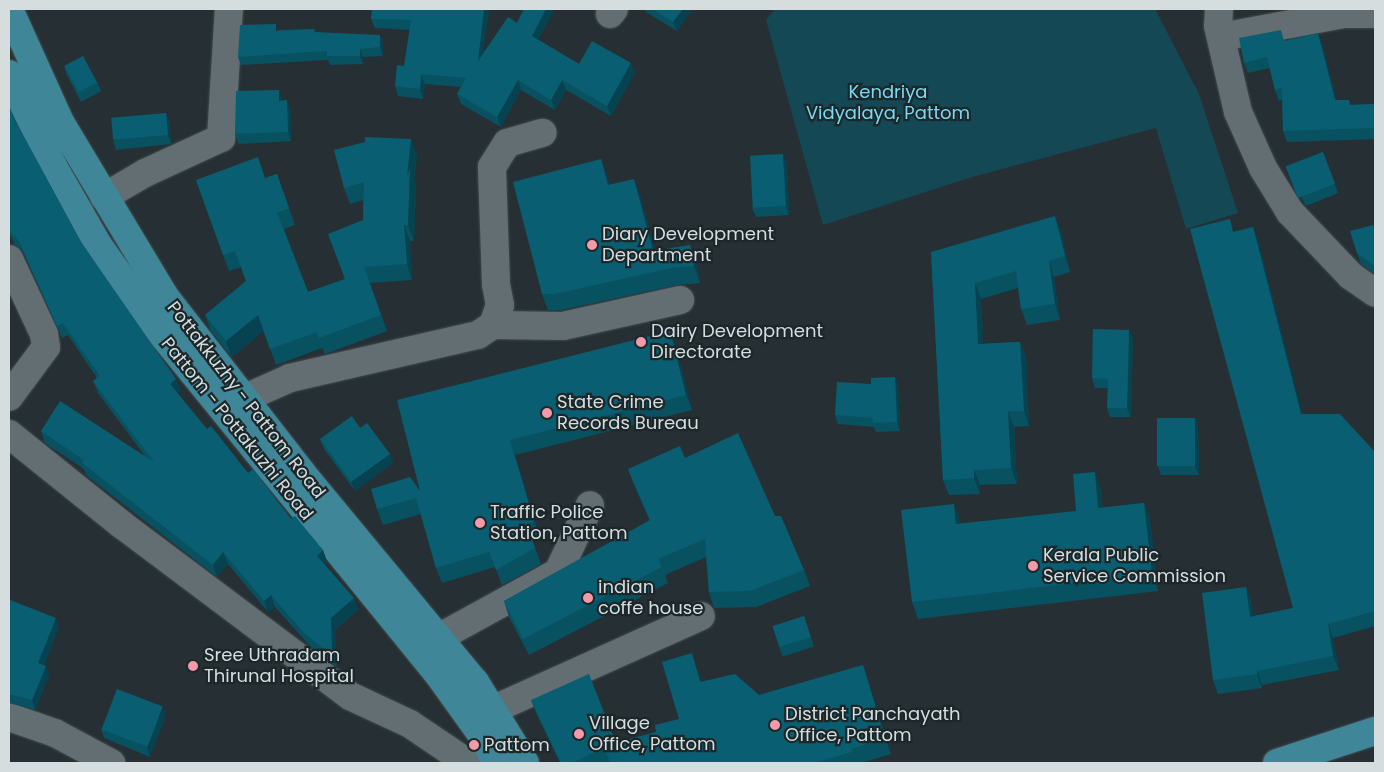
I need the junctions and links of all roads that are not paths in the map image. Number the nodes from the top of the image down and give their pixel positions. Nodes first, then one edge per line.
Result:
1 (229, 9) edge
2 (1219, 9) edge
3 (9, 10) edge
4 (1375, 14) edge
5 (1221, 36) junction
6 (9, 74) edge
7 (544, 133) dead end
8 (104, 197) junction
9 (9, 259) edge
10 (1375, 293) edge
11 (680, 300) dead end
12 (493, 325) junction
13 (9, 397) edge
14 (243, 399) junction
15 (9, 434) edge
16 (590, 505) dead end
17 (701, 616) dead end
18 (440, 637) junction
19 (492, 710) junction
20 (9, 717) edge
21 (1375, 730) edge
22 (111, 763) edge
23 (468, 763) edge
24 (496, 763) edge
25 (525, 763) edge
26 (1277, 763) edge

1 - 8 street
2 - 5 street
3 - 8 main road, Pottakkuzhy - Pattom Road
4 - 5 street
5 - 10 street
6 - 24 main road, Pattom - Pottakuzhi Road
7 - 12 street
8 - 14 main road, Pottakkuzhy - Pattom Road
9 - 13 street
11 - 12 street
12 - 14 street
14 - 18 main road, Pottakkuzhy - Pattom Road
15 - 23 street
16 - 18 street
17 - 19 street
18 - 19 main road, Pottakkuzhy - Pattom Road
19 - 25 main road, Pottakkuzhy - Pattom Road
20 - 22 street
21 - 26 main road

